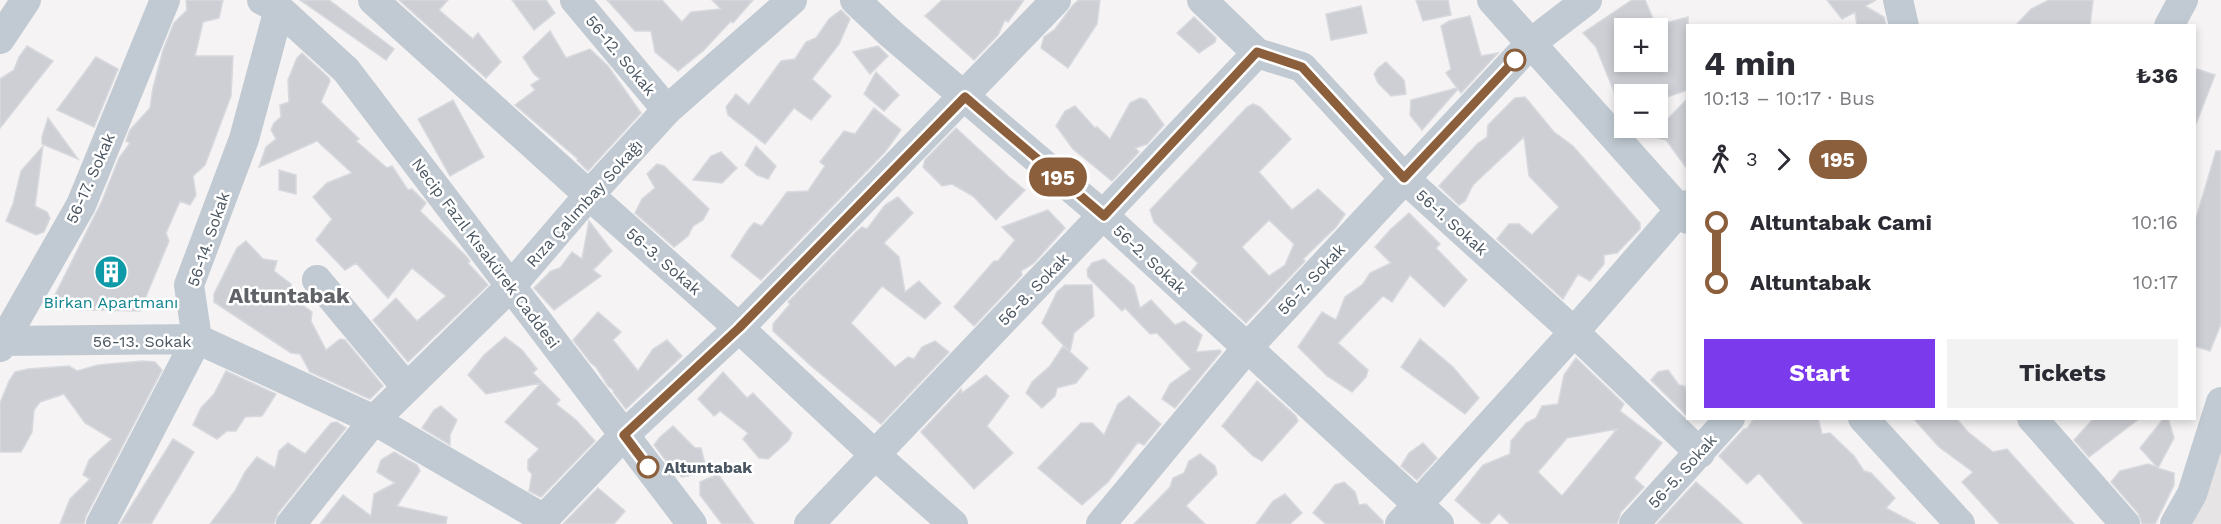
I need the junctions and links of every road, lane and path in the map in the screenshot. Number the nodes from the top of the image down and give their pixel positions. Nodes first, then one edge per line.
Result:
1 (26, 0) edge
2 (165, 0) edge
3 (373, 0) edge
4 (575, 0) edge
5 (792, 0) edge
6 (855, 0) edge
7 (1056, 0) edge
8 (1202, 0) edge
9 (1492, 0) edge
10 (1587, 0) edge
11 (1898, 0) edge
12 (2182, 0) edge
13 (270, 5) edge
14 (1904, 24) edge
15 (2170, 24) edge
16 (0, 39) edge
17 (1531, 43) junction
18 (1257, 52) junction
19 (965, 97) junction
20 (668, 111) junction
21 (1404, 178) junction
22 (589, 195) junction
23 (1685, 212) edge
24 (1104, 216) junction
25 (317, 280) dead end
26 (511, 286) junction
27 (739, 328) junction
28 (1574, 332) junction
29 (197, 339) junction
30 (1, 343) edge
31 (1247, 348) junction
32 (407, 388) junction
33 (2221, 402) edge
34 (374, 420) junction
35 (1728, 420) edge
36 (1865, 420) edge
37 (2035, 420) edge
38 (624, 435) junction
39 (1700, 453) junction
40 (874, 454) junction
41 (1419, 518) edge
42 (1948, 520) edge
43 (541, 521) edge
44 (101, 524) edge
45 (291, 524) edge
46 (692, 524) edge
47 (809, 524) edge
48 (953, 524) edge
49 (1101, 524) edge
50 (1634, 524) edge
51 (2125, 524) edge
52 (2175, 524) edge

1 - 16 street
2 - 30 street, 56-17. Sokak
3 - 22 street, 56-3. Sokak
4 - 20 street, 56-12. Sokak
5 - 20 street, Rıza Çalımbay Sokağı
6 - 19 street, 56-2. Sokak
7 - 19 street
8 - 18 street, 56-1. Sokak
9 - 17 street
10 - 17 street, 56-7. Sokak
11 - 14 street
12 - 15 street
13 - 26 street, Necip Fazıl Kısakürek Caddesi
13 - 29 street, 56-14. Sokak
17 - 21 street, 56-7. Sokak
17 - 23 street
18 - 21 street, 56-1. Sokak
18 - 24 street, 56-8. Sokak
19 - 24 street, 56-2. Sokak
19 - 27 street
20 - 22 street, Rıza Çalımbay Sokağı
21 - 28 street, 56-1. Sokak
21 - 31 street, 56-7. Sokak
22 - 26 street, Rıza Çalımbay Sokağı
22 - 27 street, 56-3. Sokak
23 - 28 street
24 - 31 street, 56-2. Sokak
24 - 40 street, 56-8. Sokak
25 - 32 street
26 - 32 street, Rıza Çalımbay Sokağı
26 - 38 street, Necip Fazıl Kısakürek Caddesi
27 - 38 street
27 - 40 street, 56-3. Sokak
28 - 39 street, 56-1. Sokak
28 - 41 street
29 - 30 street, 56-13. Sokak
29 - 34 street, 56-13. Sokak
29 - 44 street
31 - 41 street, 56-2. Sokak
31 - 49 street, 56-7. Sokak
32 - 34 street, Rıza Çalımbay Sokağı
33 - 52 street
34 - 43 street, 56-13. Sokak
34 - 45 street, Rıza Çalımbay Sokağı
35 - 39 street, 56-5. Sokak
36 - 42 street
37 - 51 street
38 - 43 street
38 - 46 street, Necip Fazıl Kısakürek Caddesi
39 - 50 street, 56-5. Sokak
40 - 47 street, 56-8. Sokak
40 - 48 street, 56-3. Sokak

